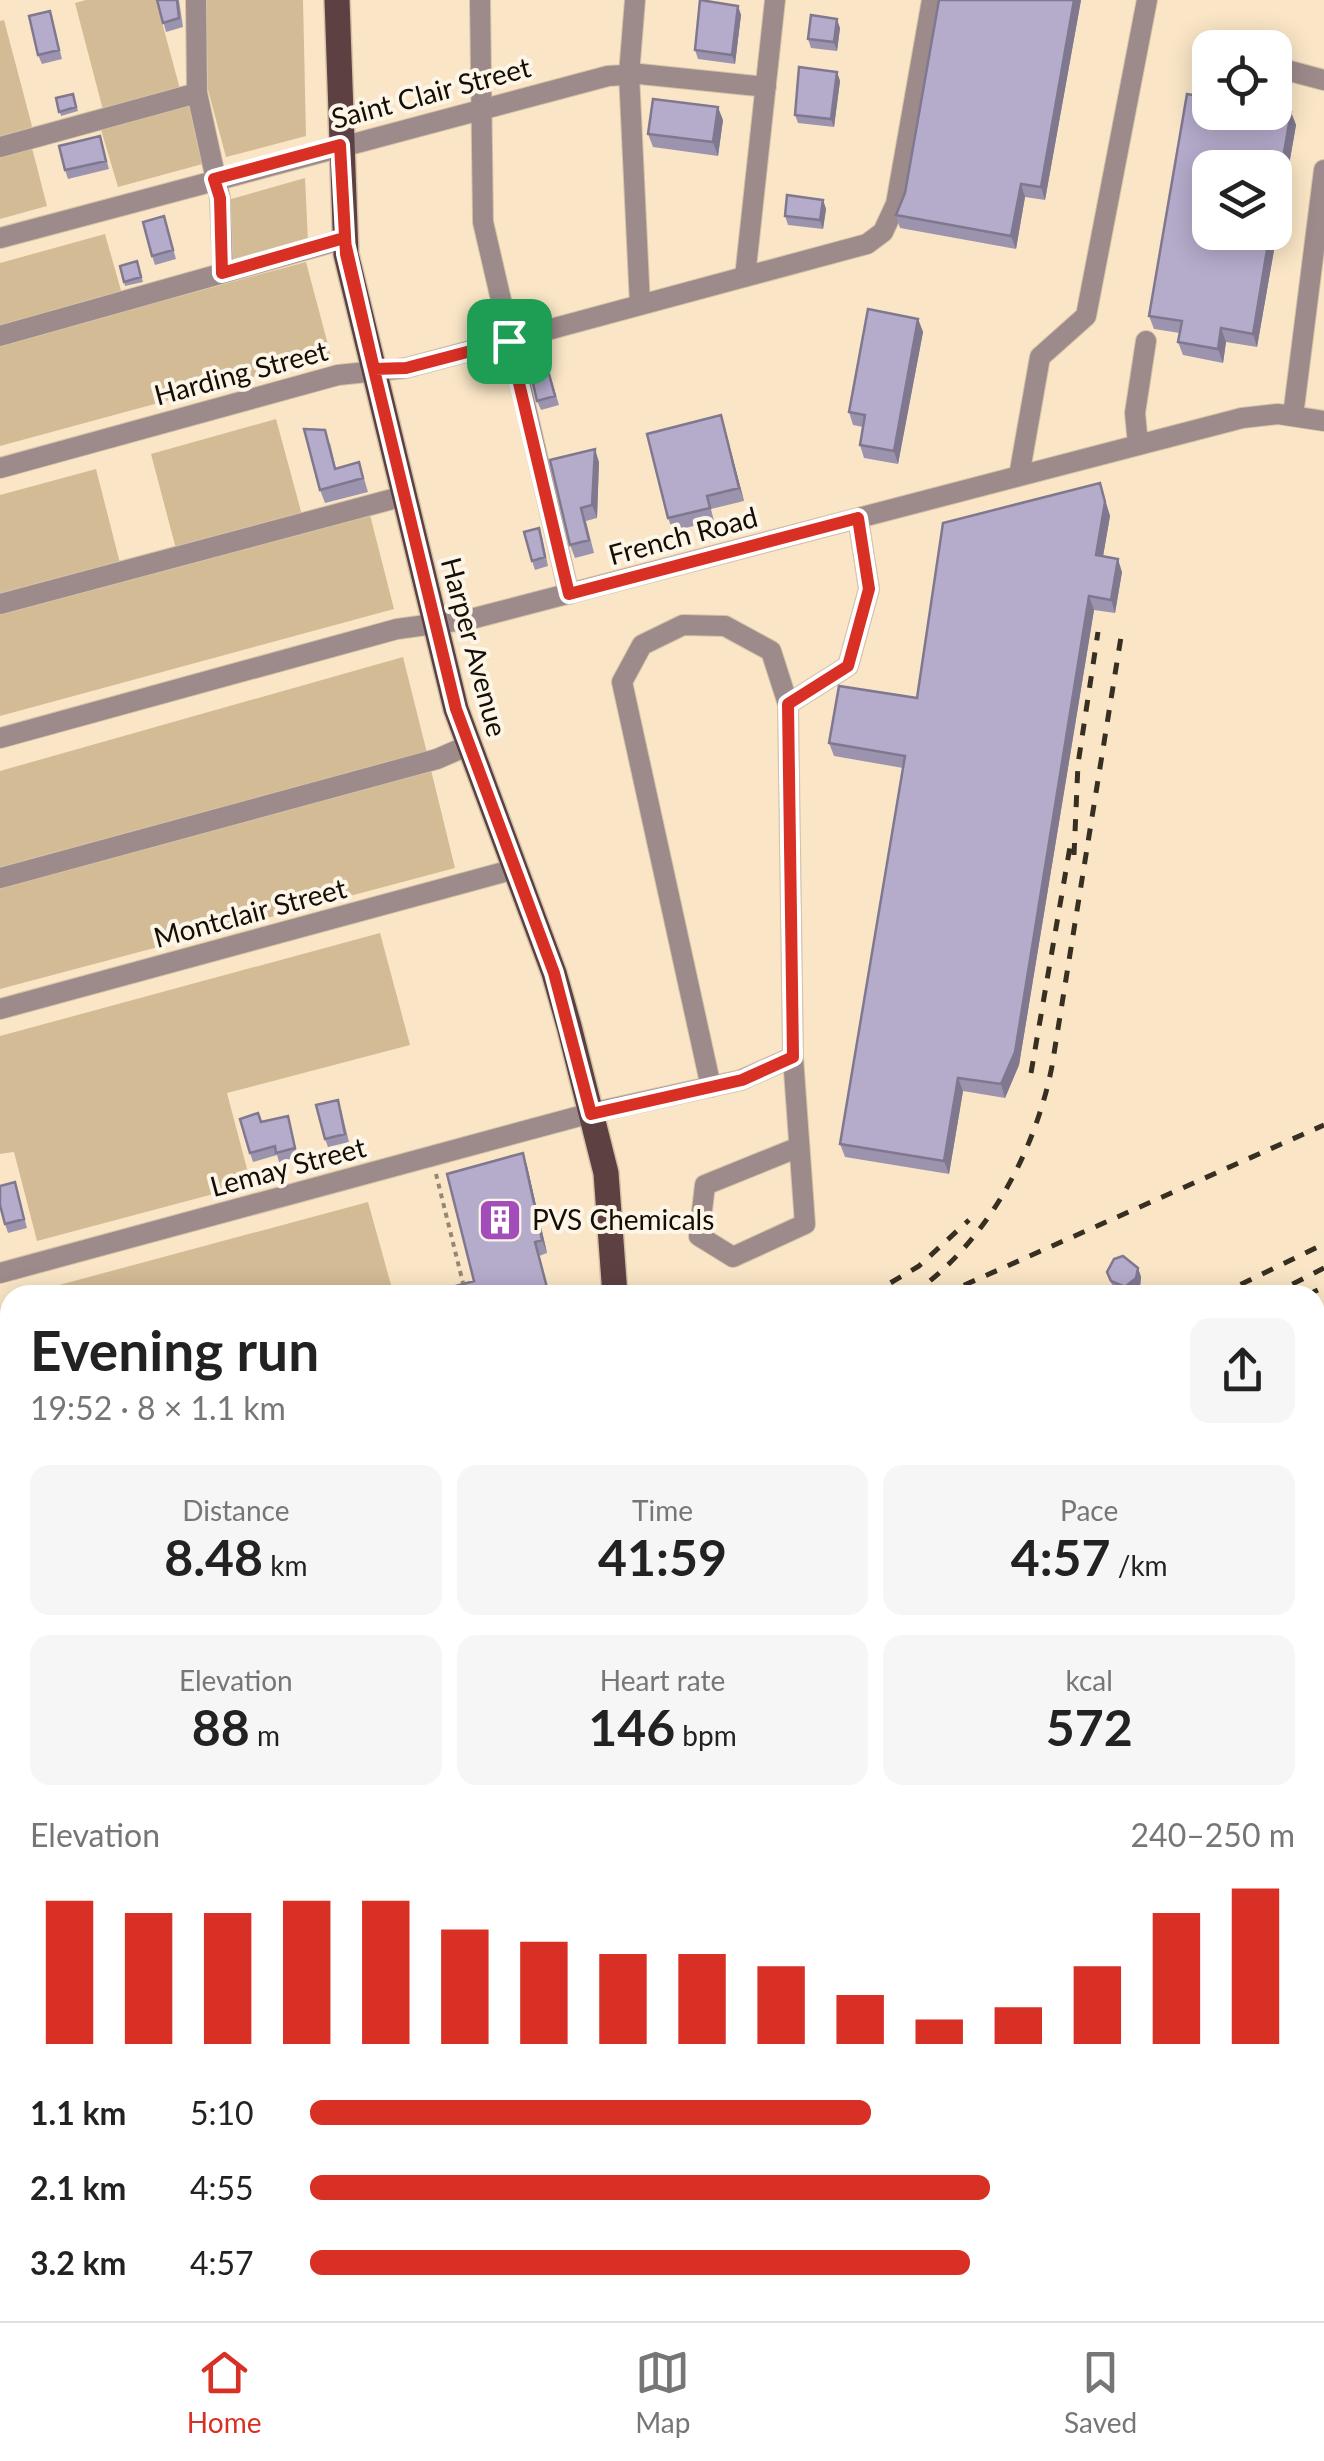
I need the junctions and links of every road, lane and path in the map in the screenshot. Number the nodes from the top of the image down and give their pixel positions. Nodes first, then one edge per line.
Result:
1 (196, 0) edge
2 (337, 0) edge
3 (480, 0) edge
4 (635, 0) edge
5 (775, 0) edge
6 (932, 0) edge
7 (1147, 0) edge
8 (1292, 72) edge
9 (629, 74) junction
10 (1324, 80) edge
11 (766, 86) junction
12 (197, 93) junction
13 (480, 109) junction
14 (340, 145) junction
15 (0, 147) edge
16 (1324, 170) edge
17 (214, 179) junction
18 (0, 238) edge
19 (344, 238) junction
20 (222, 273) junction
21 (745, 277) junction
22 (640, 306) junction
23 (0, 336) edge
24 (509, 341) junction
25 (1146, 341) dead end
26 (374, 369) junction
27 (1294, 416) junction
28 (1324, 420) edge
29 (1138, 445) junction
30 (0, 468) edge
31 (1019, 476) junction
32 (404, 496) junction
33 (858, 518) junction
34 (569, 594) junction
35 (0, 604) edge
36 (435, 624) junction
37 (788, 704) junction
38 (0, 738) edge
39 (467, 746) junction
40 (515, 869) junction
41 (0, 878) edge
42 (0, 1009) edge
43 (793, 1057) junction
44 (711, 1087) junction
45 (591, 1114) junction
46 (799, 1147) junction
47 (436, 1174) dead end
48 (0, 1273) edge
49 (463, 1284) edge
50 (615, 1285) edge

1 - 12 street
2 - 14 main road, Harper Avenue
3 - 13 street
4 - 9 street
5 - 11 street
6 - 21 street, Harding Street
7 - 31 street
8 - 10 street
9 - 11 street, Saint Clair Street
9 - 13 street, Saint Clair Street
9 - 22 street
11 - 21 street
12 - 15 street
12 - 17 street
13 - 14 street, Saint Clair Street
13 - 24 street
14 - 17 street, Saint Clair Street
14 - 19 main road, Harper Avenue
16 - 27 street
17 - 18 street, Saint Clair Street
17 - 20 street
19 - 20 street
19 - 26 main road, Harper Avenue
20 - 23 street
21 - 22 street, Harding Street
22 - 24 street, Harding Street
24 - 26 street, Harding Street
24 - 34 street
25 - 29 street
26 - 30 street, Harding Street
26 - 32 main road, Harper Avenue
27 - 28 street, French Road
27 - 29 street, French Road
29 - 31 street, French Road
31 - 33 street, French Road
32 - 35 street
32 - 36 main road, Harper Avenue
33 - 34 street, French Road
33 - 37 street
34 - 36 street, French Road
36 - 38 street, French Road
36 - 39 main road, Harper Avenue
37 - 43 street
37 - 44 street
39 - 40 main road, Harper Avenue
39 - 41 street
40 - 42 street, Montclair Street
40 - 45 main road, Harper Avenue
43 - 44 street, Lemay Street
43 - 46 street
44 - 45 street, Lemay Street
45 - 48 street, Lemay Street
45 - 50 main road, Harper Avenue
46 - 46 street
47 - 49 path

